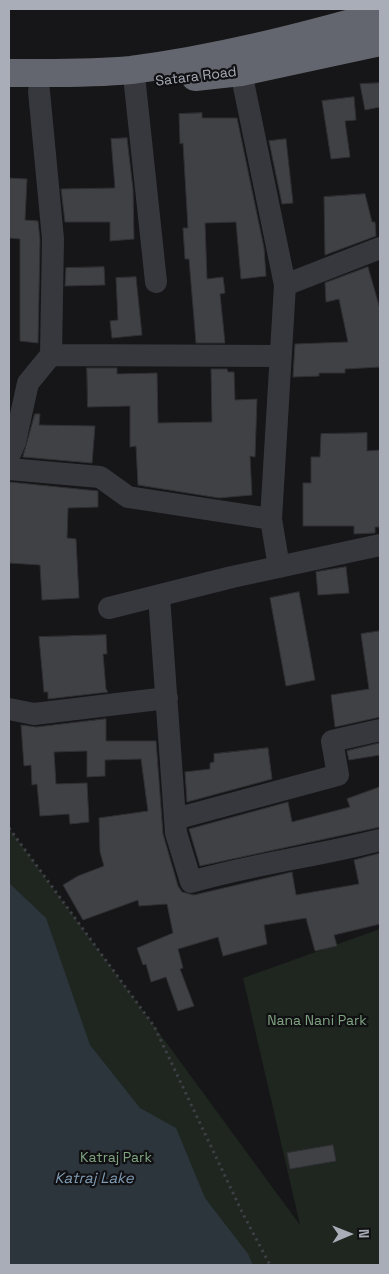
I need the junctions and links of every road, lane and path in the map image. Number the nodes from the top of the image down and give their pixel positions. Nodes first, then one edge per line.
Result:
1 (380, 15) edge
2 (352, 16) edge
3 (380, 42) edge
4 (241, 72) junction
5 (9, 73) edge
6 (135, 86) junction
7 (9, 90) edge
8 (38, 91) junction
9 (380, 248) edge
10 (156, 282) dead end
11 (285, 285) junction
12 (51, 355) junction
13 (280, 356) junction
14 (9, 456) edge
15 (9, 469) edge
16 (271, 519) junction
17 (380, 545) edge
18 (279, 567) junction
19 (159, 596) junction
20 (109, 608) dead end
21 (168, 698) junction
22 (9, 709) edge
23 (380, 730) edge
24 (176, 818) junction
25 (9, 828) edge
26 (380, 840) edge
27 (270, 1265) edge

1 - 2 highway
2 - 5 highway
3 - 4 highway, Satara Road
4 - 6 highway, Satara Road
4 - 11 street
6 - 8 highway, Satara Road
6 - 10 street
7 - 8 highway, Satara Road
8 - 12 street
9 - 11 street
11 - 13 street
12 - 13 street
12 - 14 street
13 - 16 street
15 - 16 street
16 - 18 street
17 - 18 street
18 - 19 street
19 - 20 street
19 - 21 street
21 - 22 street
21 - 24 street
23 - 24 street
24 - 26 street
25 - 27 path

